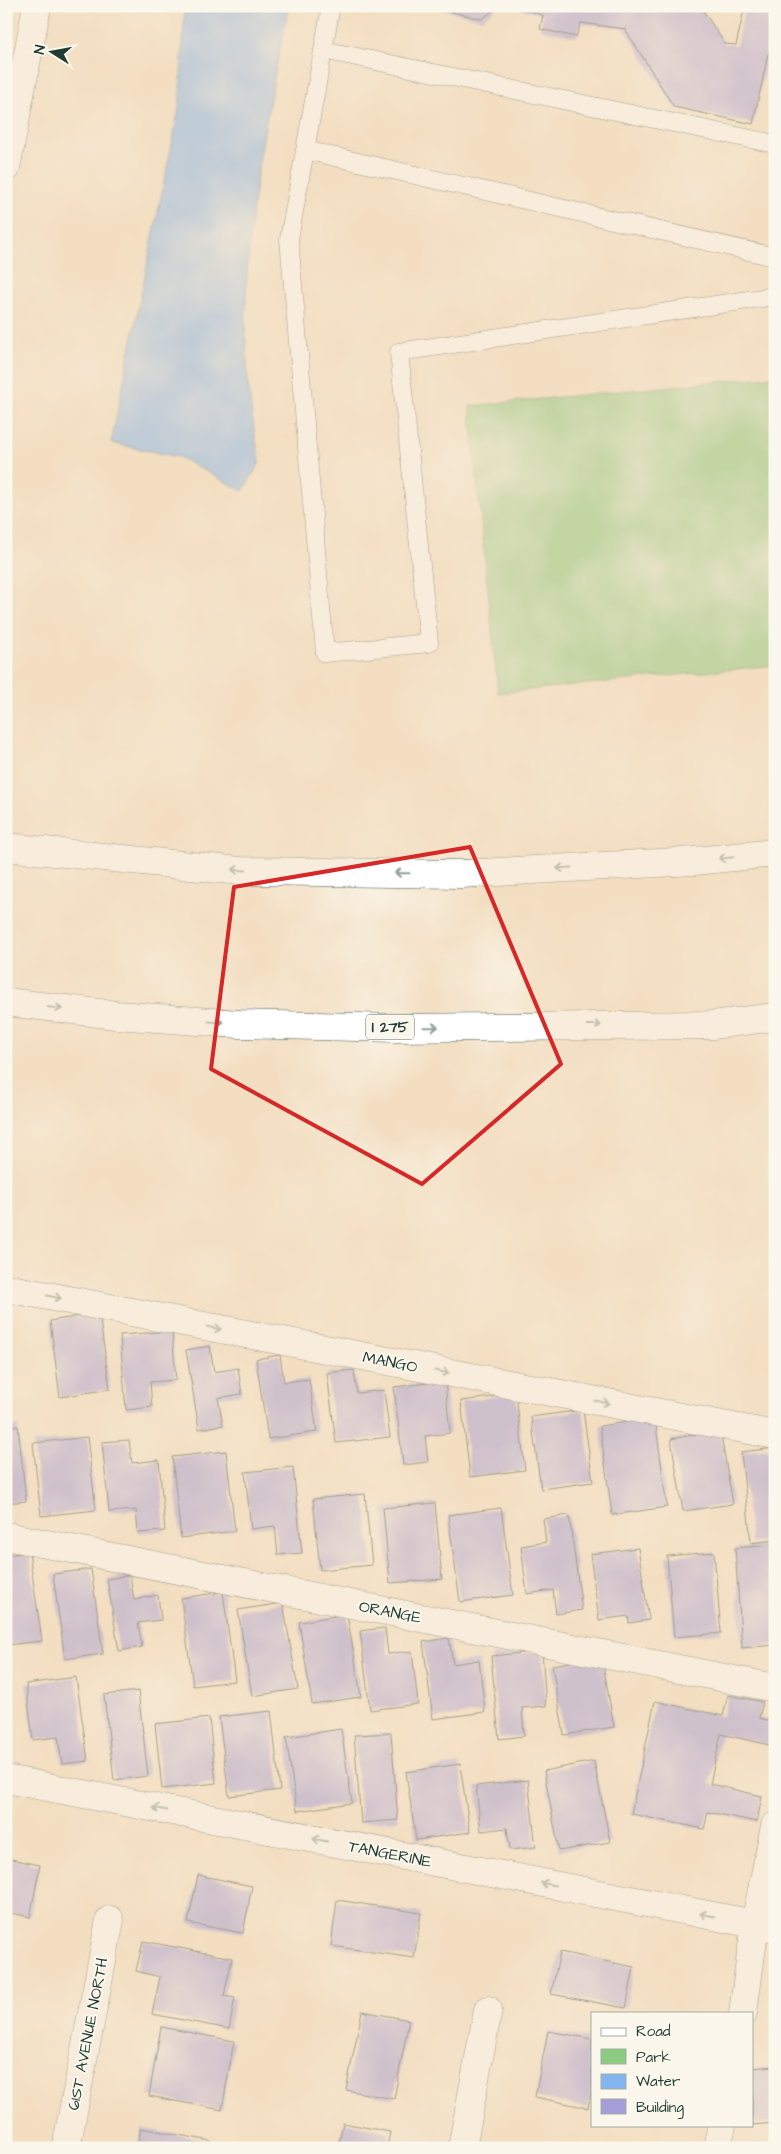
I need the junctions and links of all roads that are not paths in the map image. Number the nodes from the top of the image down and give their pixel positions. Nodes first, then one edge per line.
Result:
1 (37, 6) edge
2 (331, 6) edge
3 (323, 50) junction
4 (775, 144) edge
5 (305, 150) junction
6 (6, 168) edge
7 (775, 257) edge
8 (775, 296) edge
9 (19, 849) edge
10 (775, 853) edge
11 (6, 1002) edge
12 (775, 1017) edge
13 (6, 1288) edge
14 (775, 1435) edge
15 (6, 1536) edge
16 (775, 1688) edge
17 (6, 1779) edge
18 (775, 1826) edge
19 (110, 1920) dead end
20 (765, 1926) edge
21 (488, 2010) dead end
22 (743, 2012) edge
23 (722, 2126) edge
24 (66, 2148) edge
25 (462, 2148) edge
26 (717, 2148) edge

1 - 6 main road
2 - 3 lane
3 - 4 lane
3 - 5 lane
5 - 7 lane
5 - 8 lane
10 -> 9 main road
11 -> 12 main road, I 275
13 -> 14 main road, MANGO
15 - 16 main road, ORANGE
20 -> 17 main road, TANGERINE
18 - 20 main road
19 - 24 main road, 61ST AVENUE NORTH
20 - 22 main road
21 - 25 main road
23 - 26 main road

